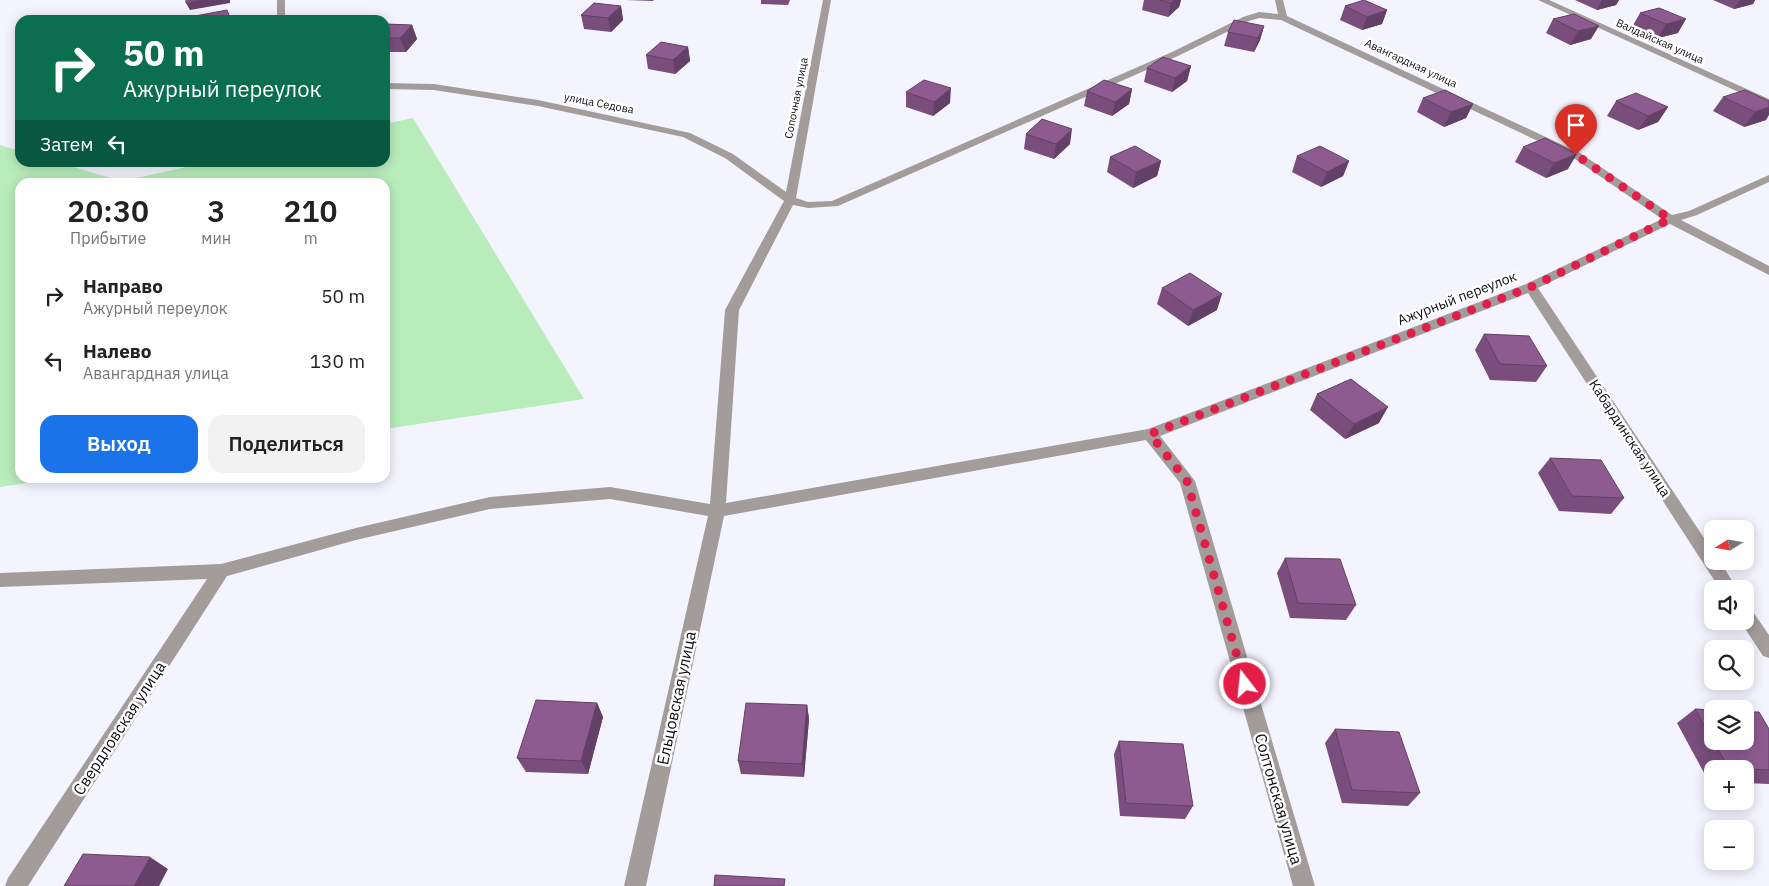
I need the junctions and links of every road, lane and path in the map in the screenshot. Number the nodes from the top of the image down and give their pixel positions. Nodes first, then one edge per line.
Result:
1 (281, 0) edge
2 (827, 0) edge
3 (1279, 0) edge
4 (1542, 0) edge
5 (281, 15) edge
6 (1284, 17) junction
7 (390, 86) edge
8 (1769, 103) edge
9 (1769, 178) edge
10 (790, 200) junction
11 (1670, 219) junction
12 (1769, 271) edge
13 (1531, 287) junction
14 (1150, 434) junction
15 (717, 511) junction
16 (221, 571) junction
17 (0, 580) edge
18 (1723, 580) edge
19 (1754, 628) edge
20 (1769, 650) edge
21 (16, 886) edge
22 (635, 886) edge
23 (1304, 886) edge

1 - 5 street
2 - 10 street, Сопочная улица
3 - 6 street
4 - 8 street, Валдайская улица
6 - 10 street
6 - 11 street, Авангардная улица
7 - 10 street, улица Седова
9 - 11 street, Ажурный переулок
10 - 15 street, Сопочная улица
11 - 12 street, Авангардная улица
11 - 13 street, Ажурный переулок
13 - 14 street, Ажурный переулок
13 - 18 street, Кабардинская улица
14 - 15 street, Ажурный переулок
14 - 23 street, Солтонская улица
15 - 16 street, Ажурный переулок
15 - 22 street, Ельцовская улица
16 - 17 street, Ажурный переулок
16 - 21 street, Свердловская улица
19 - 20 street

